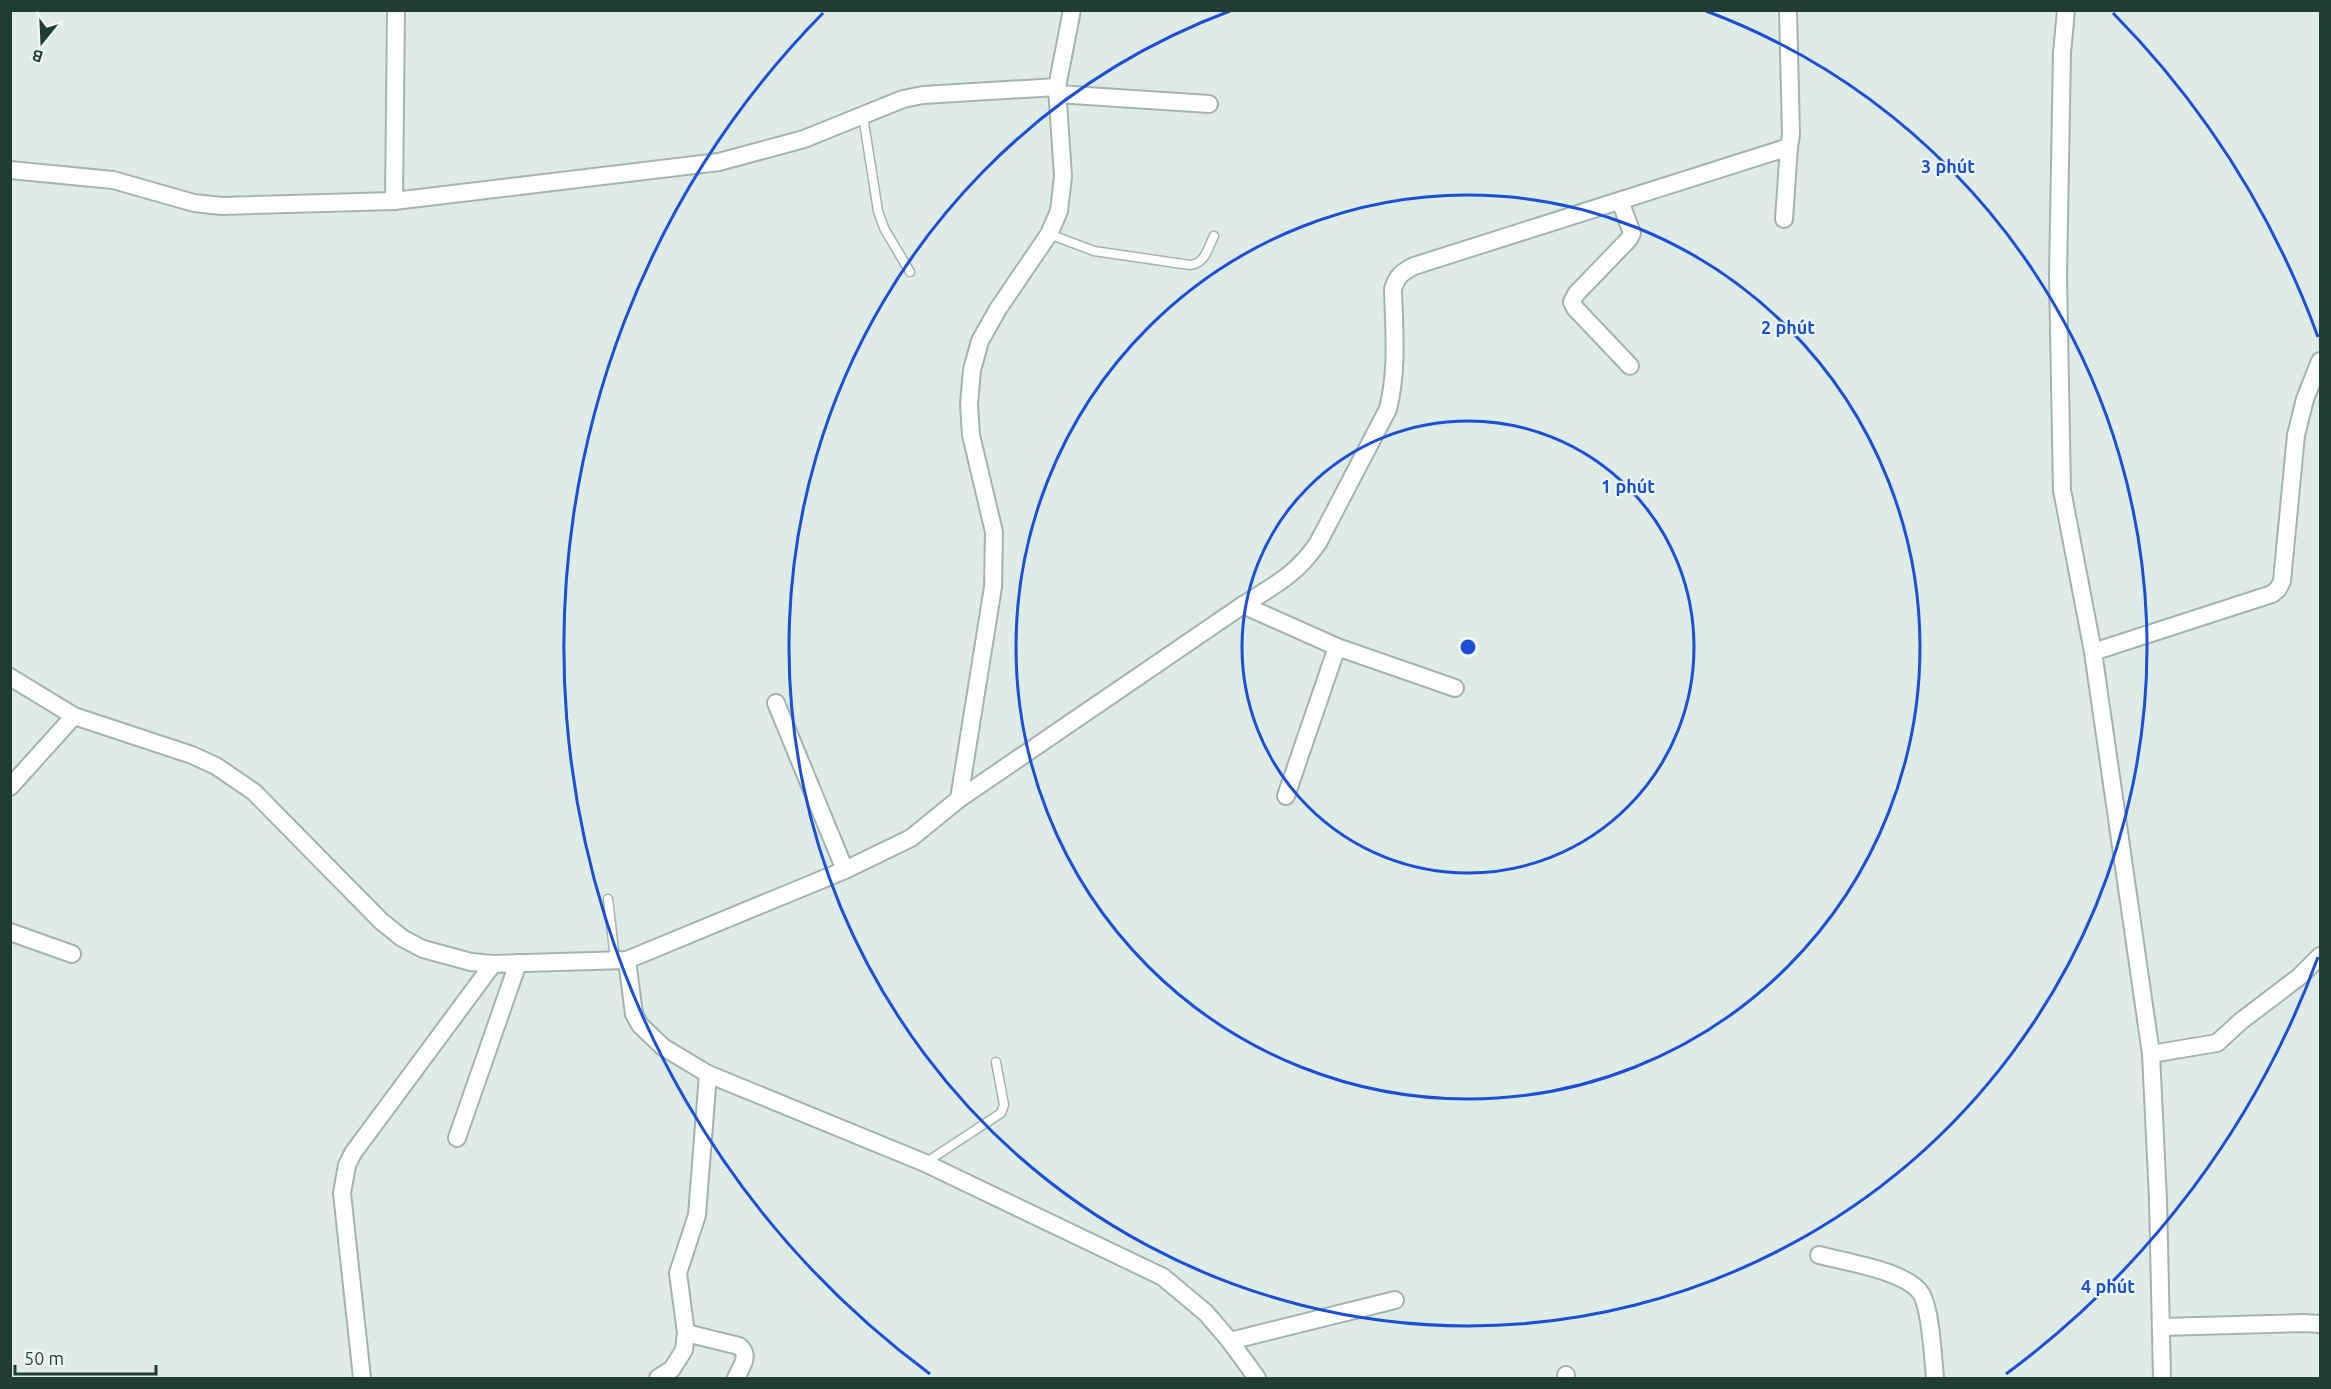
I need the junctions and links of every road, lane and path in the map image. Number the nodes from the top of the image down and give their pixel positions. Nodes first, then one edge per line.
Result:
1 (396, 10) edge
2 (1072, 10) edge
3 (1788, 10) edge
4 (2066, 10) edge
5 (1057, 91) junction
6 (1209, 104) dead end
7 (862, 116) junction
8 (1789, 147) junction
9 (10, 170) edge
10 (394, 201) junction
11 (1620, 201) junction
12 (1784, 219) dead end
13 (1049, 234) junction
14 (1214, 236) dead end
15 (910, 272) dead end
16 (2320, 361) edge
17 (1630, 366) dead end
18 (1243, 605) junction
19 (1336, 646) junction
20 (2093, 652) junction
21 (10, 677) edge
22 (1455, 688) dead end
23 (776, 703) dead end
24 (74, 716) junction
25 (10, 788) edge
26 (1286, 796) dead end
27 (959, 799) junction
28 (845, 870) junction
29 (608, 899) dead end
30 (10, 932) edge
31 (72, 954) dead end
32 (2320, 956) edge
33 (621, 960) junction
34 (518, 963) junction
35 (494, 964) junction
36 (2151, 1053) junction
37 (996, 1062) dead end
38 (708, 1074) junction
39 (457, 1138) dead end
40 (925, 1163) junction
41 (1819, 1255) dead end
42 (1395, 1300) dead end
43 (2320, 1324) edge
44 (2161, 1327) junction
45 (686, 1333) junction
46 (1230, 1341) junction
47 (362, 1378) edge
48 (658, 1378) edge
49 (736, 1378) edge
50 (1257, 1378) edge
51 (1935, 1378) edge
52 (2162, 1378) edge

1 - 10 street
2 - 5 street
3 - 8 street
4 - 20 street
5 - 6 street
5 - 7 street
5 - 13 street
7 - 10 street
7 - 15 lane
8 - 11 street
8 - 12 street
9 - 10 street
11 - 17 street
11 - 18 street
13 - 14 lane
13 - 27 street
16 - 20 street
18 - 19 street
18 - 27 street
19 - 22 street
19 - 26 street
20 - 36 street
21 - 24 street
23 - 28 street
24 - 25 street
24 - 35 street
27 - 28 street
28 - 33 street
29 - 33 lane
30 - 31 street
32 - 36 street
33 - 34 street
33 - 38 street
34 - 35 street
34 - 39 street
35 - 47 street
36 - 44 street
37 - 40 lane
38 - 40 street
38 - 45 street
40 - 46 street
41 - 51 street
42 - 46 street
43 - 44 street
44 - 52 street
45 - 48 street
45 - 49 street
46 - 50 street

